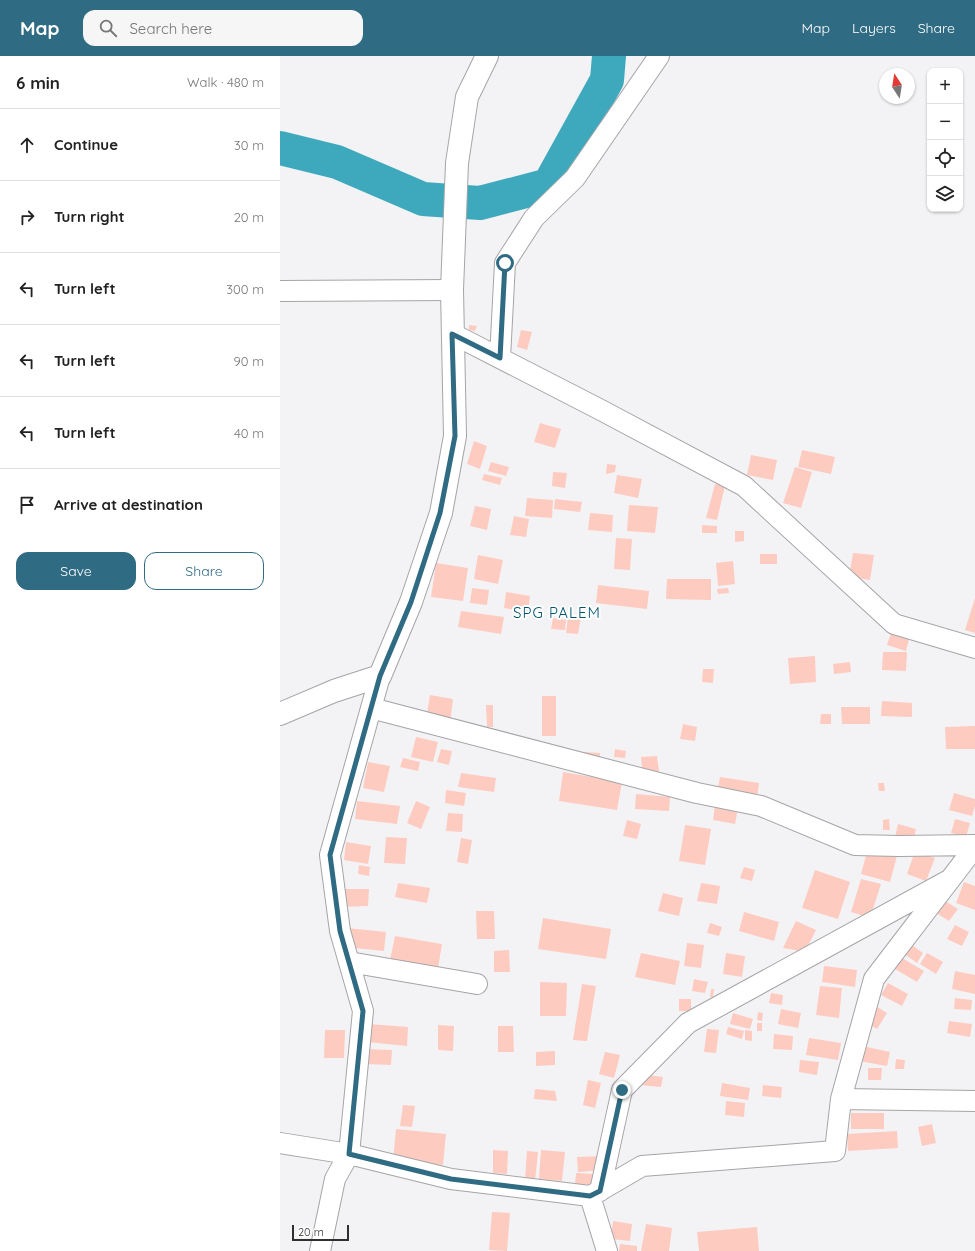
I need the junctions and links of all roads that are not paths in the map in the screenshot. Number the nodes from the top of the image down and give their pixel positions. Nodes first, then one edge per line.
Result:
1 (487, 56) edge
2 (659, 56) edge
3 (452, 290) junction
4 (280, 291) edge
5 (452, 334) junction
6 (500, 358) junction
7 (975, 648) edge
8 (380, 676) junction
9 (371, 708) junction
10 (280, 714) edge
11 (975, 846) edge
12 (949, 880) junction
13 (349, 962) junction
14 (477, 984) dead end
15 (841, 1099) junction
16 (975, 1101) edge
17 (280, 1143) edge
18 (349, 1154) junction
19 (595, 1193) junction
20 (320, 1251) edge
21 (606, 1251) edge

1 - 3 main road
2 - 6 street
3 - 4 street
3 - 5 main road
5 - 6 street
5 - 8 main road
6 - 7 street
8 - 9 street
8 - 10 main road
9 - 11 street
9 - 13 street
11 - 12 street
12 - 15 street
12 - 19 street
13 - 14 street
13 - 18 street
15 - 16 street
15 - 19 street
17 - 18 street
18 - 19 street
18 - 20 street
19 - 21 street

